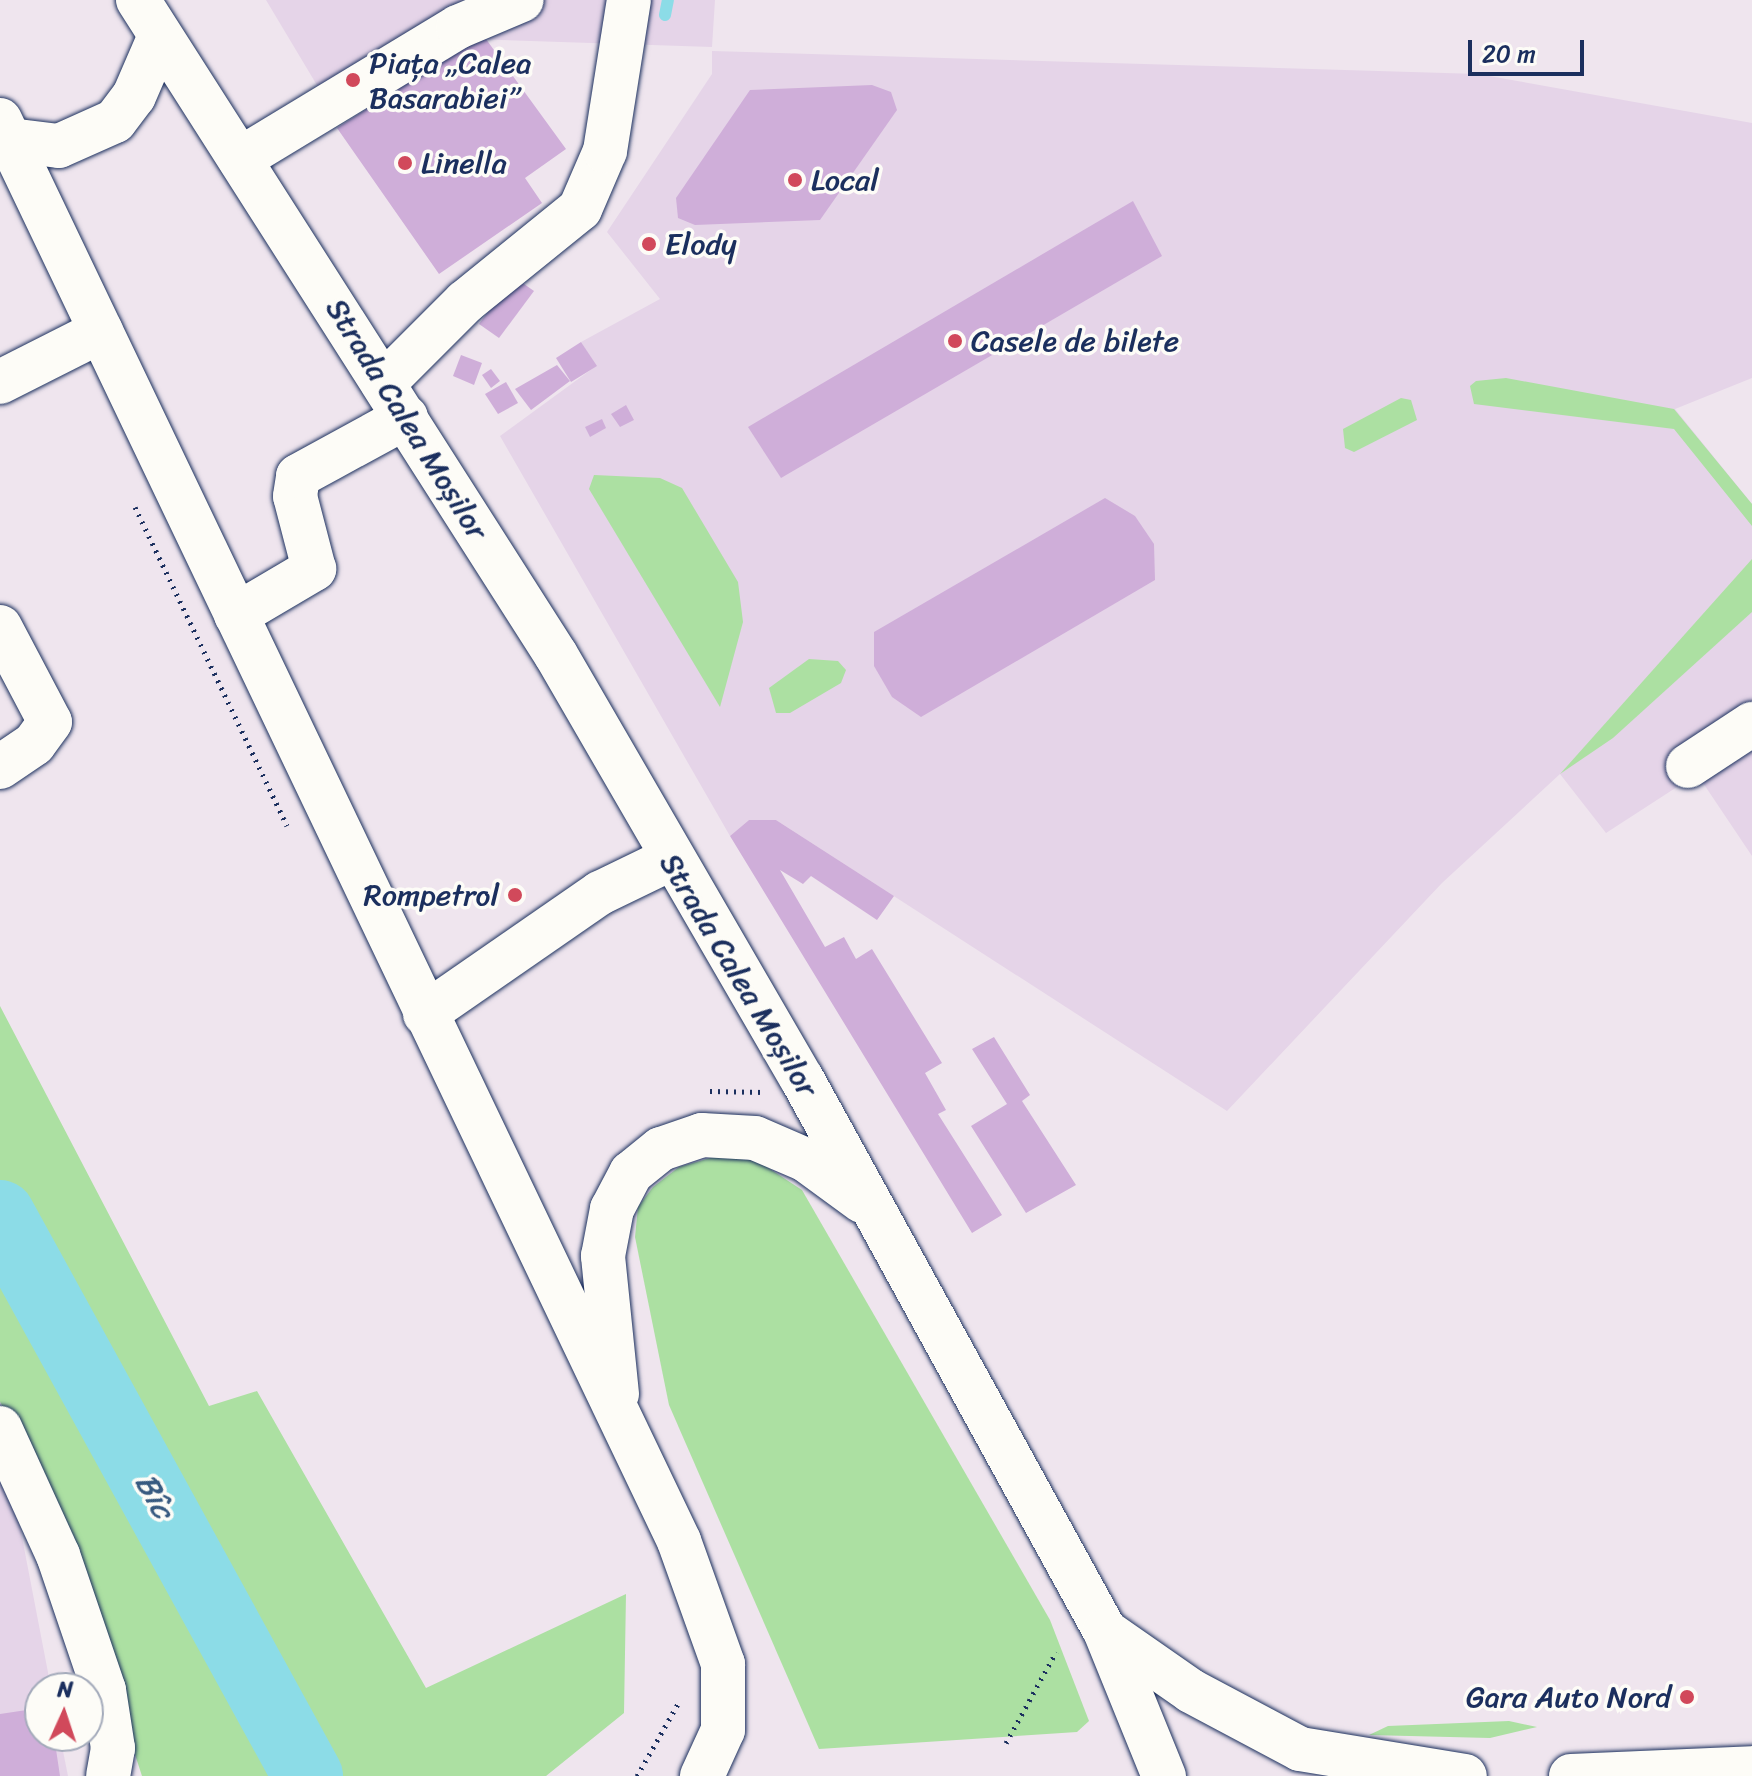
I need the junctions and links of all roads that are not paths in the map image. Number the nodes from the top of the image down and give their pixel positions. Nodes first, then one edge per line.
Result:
1 (522, 0) edge
2 (629, 0) edge
3 (149, 18) edge
4 (5, 130) edge
5 (240, 159) junction
6 (101, 331) junction
7 (0, 382) edge
8 (395, 400) junction
9 (236, 615) junction
10 (0, 627) edge
11 (1752, 724) edge
12 (1688, 766) dead end
13 (0, 767) edge
14 (670, 859) junction
15 (425, 1014) junction
16 (871, 1207) junction
17 (0, 1428) edge
18 (620, 1428) junction
19 (1105, 1631) junction
20 (1752, 1768) edge
21 (108, 1776) edge
22 (702, 1776) edge
23 (1164, 1776) edge
24 (1465, 1776) edge
25 (1571, 1776) edge

1 - 5 main road
2 - 8 main road
3 - 4 main road
3 - 5 main road, Strada Calea Moșilor
4 - 6 main road
5 - 8 main road, Strada Calea Moșilor
6 - 7 main road
6 - 9 main road
8 - 9 main road
8 - 14 main road, Strada Calea Moșilor
9 - 15 main road
10 - 13 main road
11 - 12 main road
14 - 15 main road
14 - 16 main road, Strada Calea Moșilor
15 - 18 main road
16 - 18 main road
16 - 19 main road, Strada Calea Moșilor
17 - 21 main road
18 - 22 main road
19 - 23 main road
19 - 24 main road, Strada Calea Moșilor
20 - 25 main road

